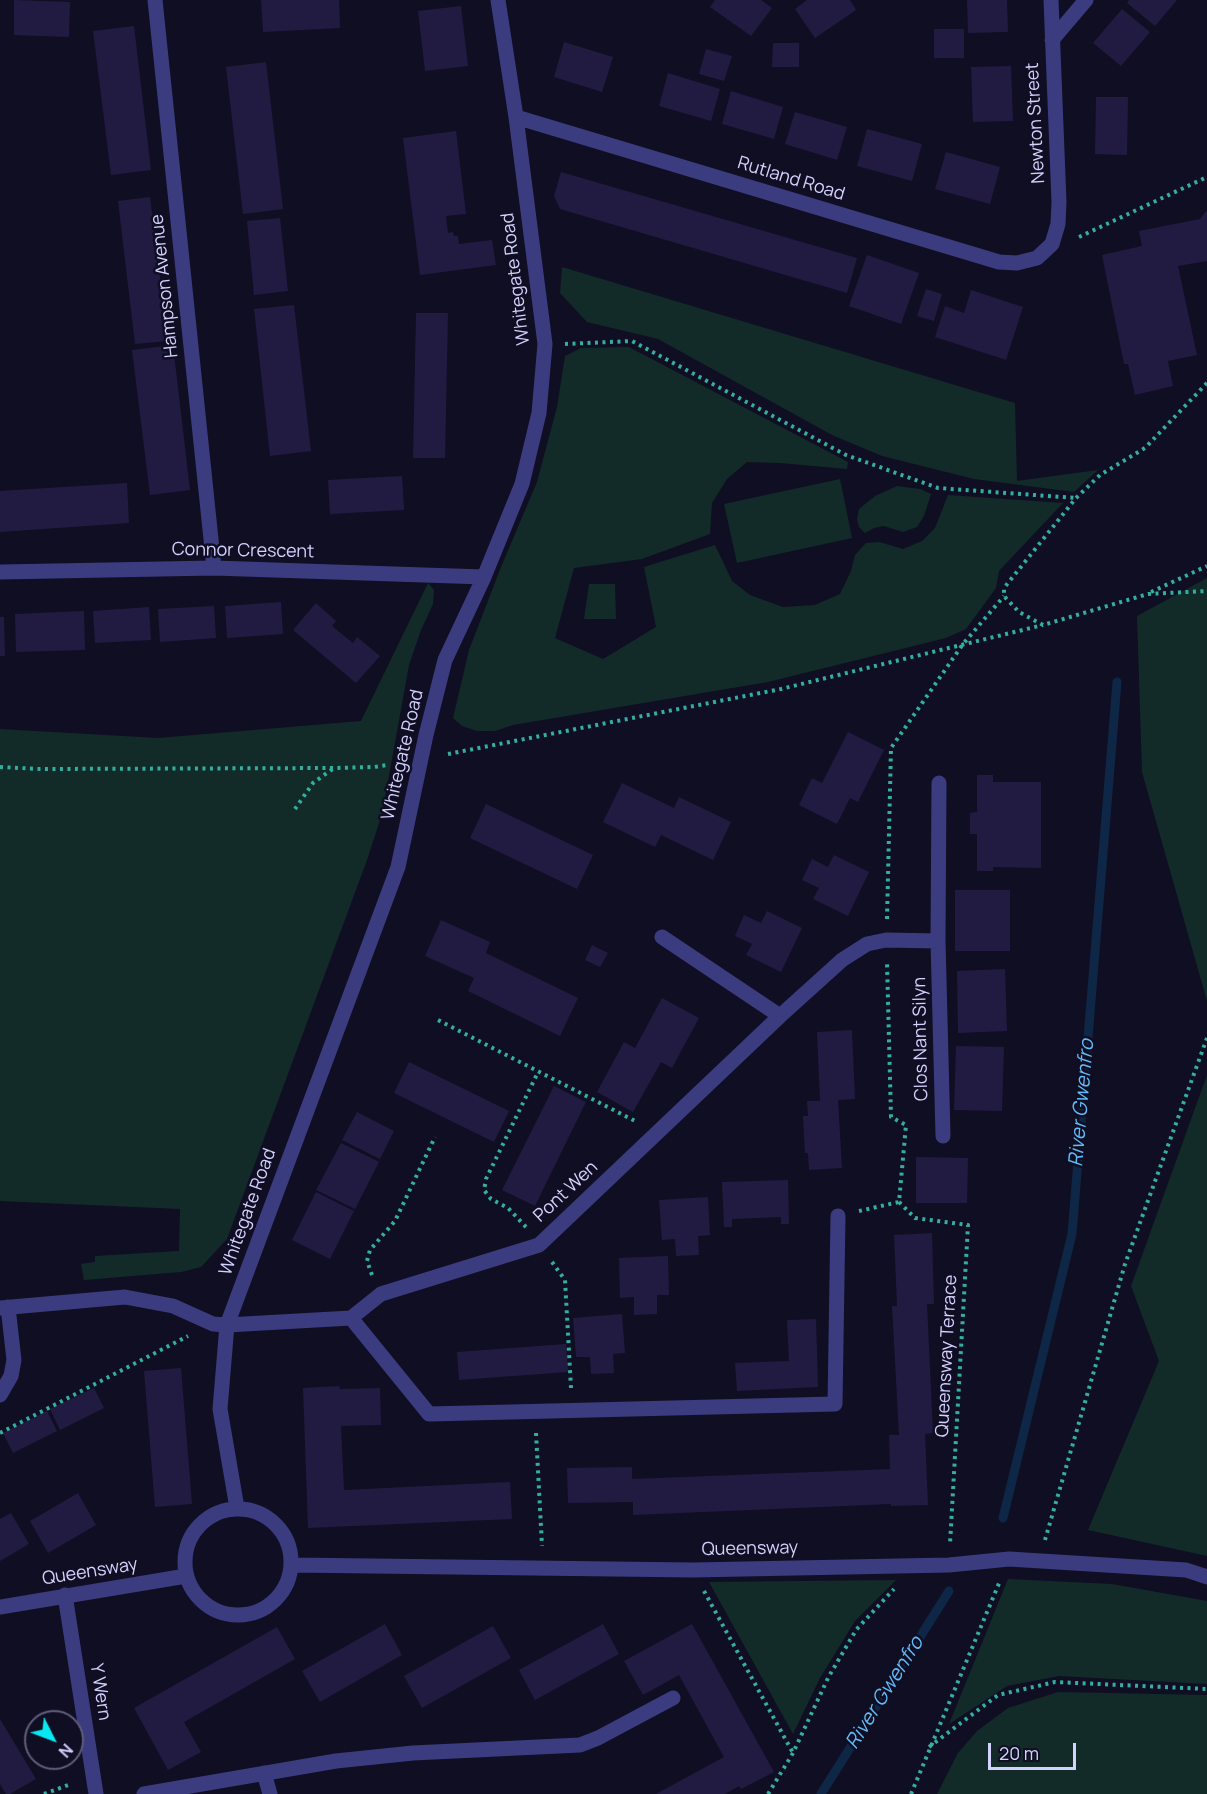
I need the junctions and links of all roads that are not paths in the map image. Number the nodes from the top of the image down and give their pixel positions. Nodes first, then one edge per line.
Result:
1 (155, 0) edge
2 (498, 0) edge
3 (1051, 0) edge
4 (1086, 0) edge
5 (1052, 40) junction
6 (516, 117) junction
7 (1052, 244) joint
8 (214, 568) junction
9 (0, 572) edge
10 (484, 577) junction
11 (939, 783) dead end
12 (662, 937) dead end
13 (938, 941) junction
14 (780, 1016) junction
15 (943, 1136) dead end
16 (838, 1216) road end
17 (4, 1307) edge
18 (351, 1318) junction
19 (220, 1324) junction
20 (0, 1395) edge
21 (237, 1508) junction
22 (291, 1565) junction
23 (186, 1576) junction
24 (1207, 1577) edge
25 (65, 1595) junction
26 (0, 1607) edge
27 (673, 1698) dead end
28 (264, 1773) junction
29 (96, 1794) edge
30 (144, 1794) edge
31 (270, 1794) edge

1 - 8 street, Hampson Avenue
2 - 6 street, Whitegate Road
3 - 5 street, Newton Street
4 - 5 street
5 - 7 street, Newton Street
6 - 7 street, Rutland Road
6 - 10 street, Whitegate Road
8 - 9 street, Connor Crescent
8 - 10 street, Connor Crescent
10 - 19 street, Whitegate Road
11 - 13 street, Clos Nant Silyn
12 - 14 street
13 - 14 street, Pont Wen
13 - 15 street, Clos Nant Silyn
14 - 18 street, Pont Wen
16 - 18 street
17 - 19 street
17 - 20 street
18 - 19 street
19 - 21 street, Whitegate Road
21 - 22 street
21 - 23 street
22 - 23 street
22 - 24 street, Queensway
23 - 25 street, Queensway
25 - 26 street, Queensway
25 - 29 street, Y Wern
27 - 28 street
28 - 30 street
28 - 31 street

